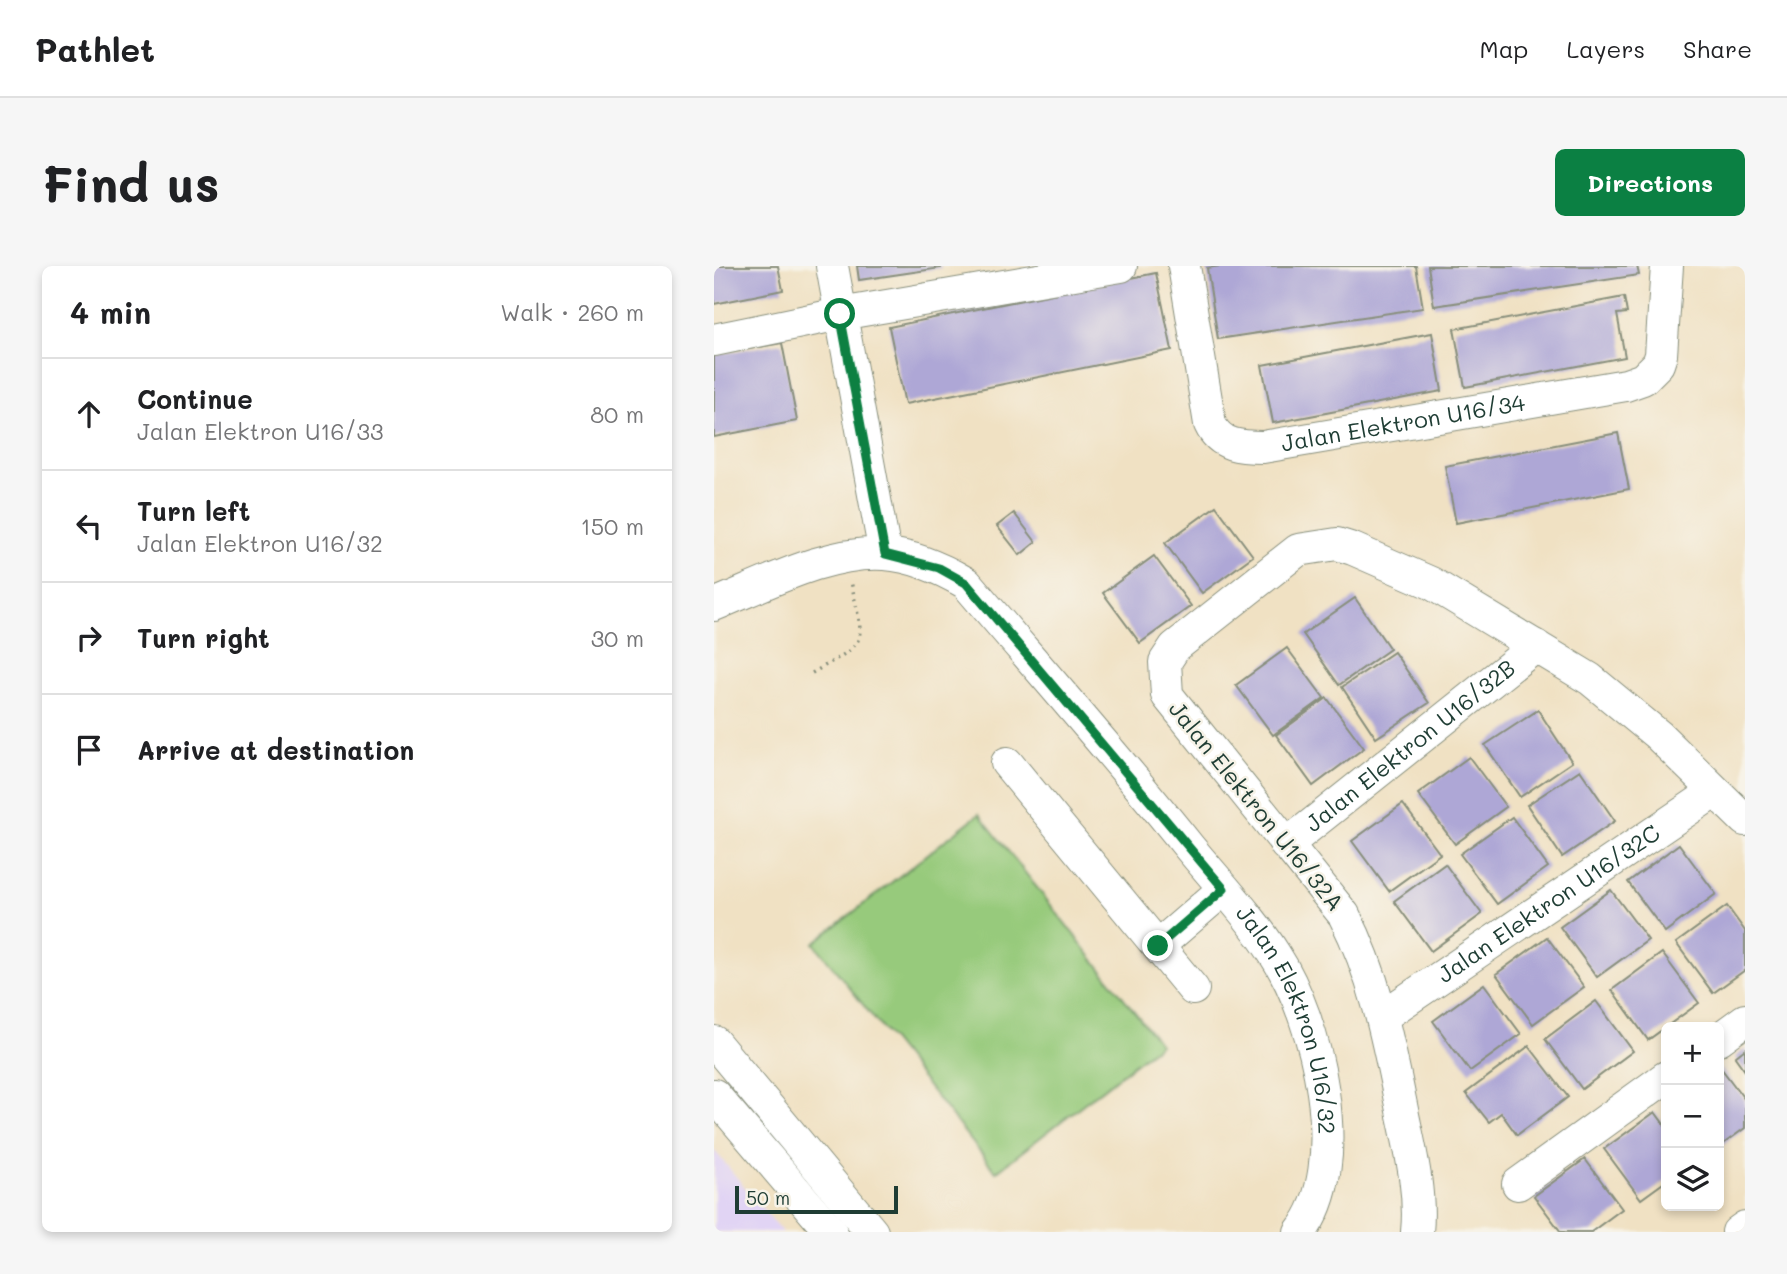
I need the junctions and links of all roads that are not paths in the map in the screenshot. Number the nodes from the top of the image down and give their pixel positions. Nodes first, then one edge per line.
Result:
1 (832, 266) edge
2 (1121, 266) edge
3 (1184, 266) edge
4 (1667, 266) edge
5 (840, 314) junction
6 (714, 340) edge
7 (885, 554) junction
8 (714, 605) edge
9 (1536, 646) junction
10 (1007, 763) dead end
11 (1714, 792) junction
12 (1745, 820) edge
13 (1286, 845) junction
14 (1224, 889) junction
15 (1158, 946) junction
16 (1193, 989) dead end
17 (1383, 1016) junction
18 (1745, 1020) edge
19 (1724, 1035) edge
20 (714, 1042) edge
21 (1661, 1081) edge
22 (714, 1095) edge
23 (1518, 1184) dead end
24 (1745, 1227) edge
25 (831, 1232) edge
26 (872, 1232) edge
27 (1300, 1232) edge
28 (1417, 1232) edge
29 (1738, 1232) edge

1 - 5 street
2 - 5 street
3 - 4 street, Jalan Elektron U16/34
5 - 6 street
5 - 7 street
7 - 8 street, Jalan Elektron U16/32
7 - 14 street, Jalan Elektron U16/32
9 - 11 street, Jalan Elektron U16/32A
9 - 13 street, Jalan Elektron U16/32B
9 - 13 street, Jalan Elektron U16/32A
10 - 15 street
11 - 12 street, Jalan Elektron U16/32A
11 - 17 street, Jalan Elektron U16/32C
13 - 17 street, Jalan Elektron U16/32A
14 - 15 street
14 - 27 street, Jalan Elektron U16/32
15 - 16 street
17 - 28 street, Jalan Elektron U16/32A
18 - 19 street
20 - 26 street
21 - 23 street
22 - 25 street
24 - 29 street

